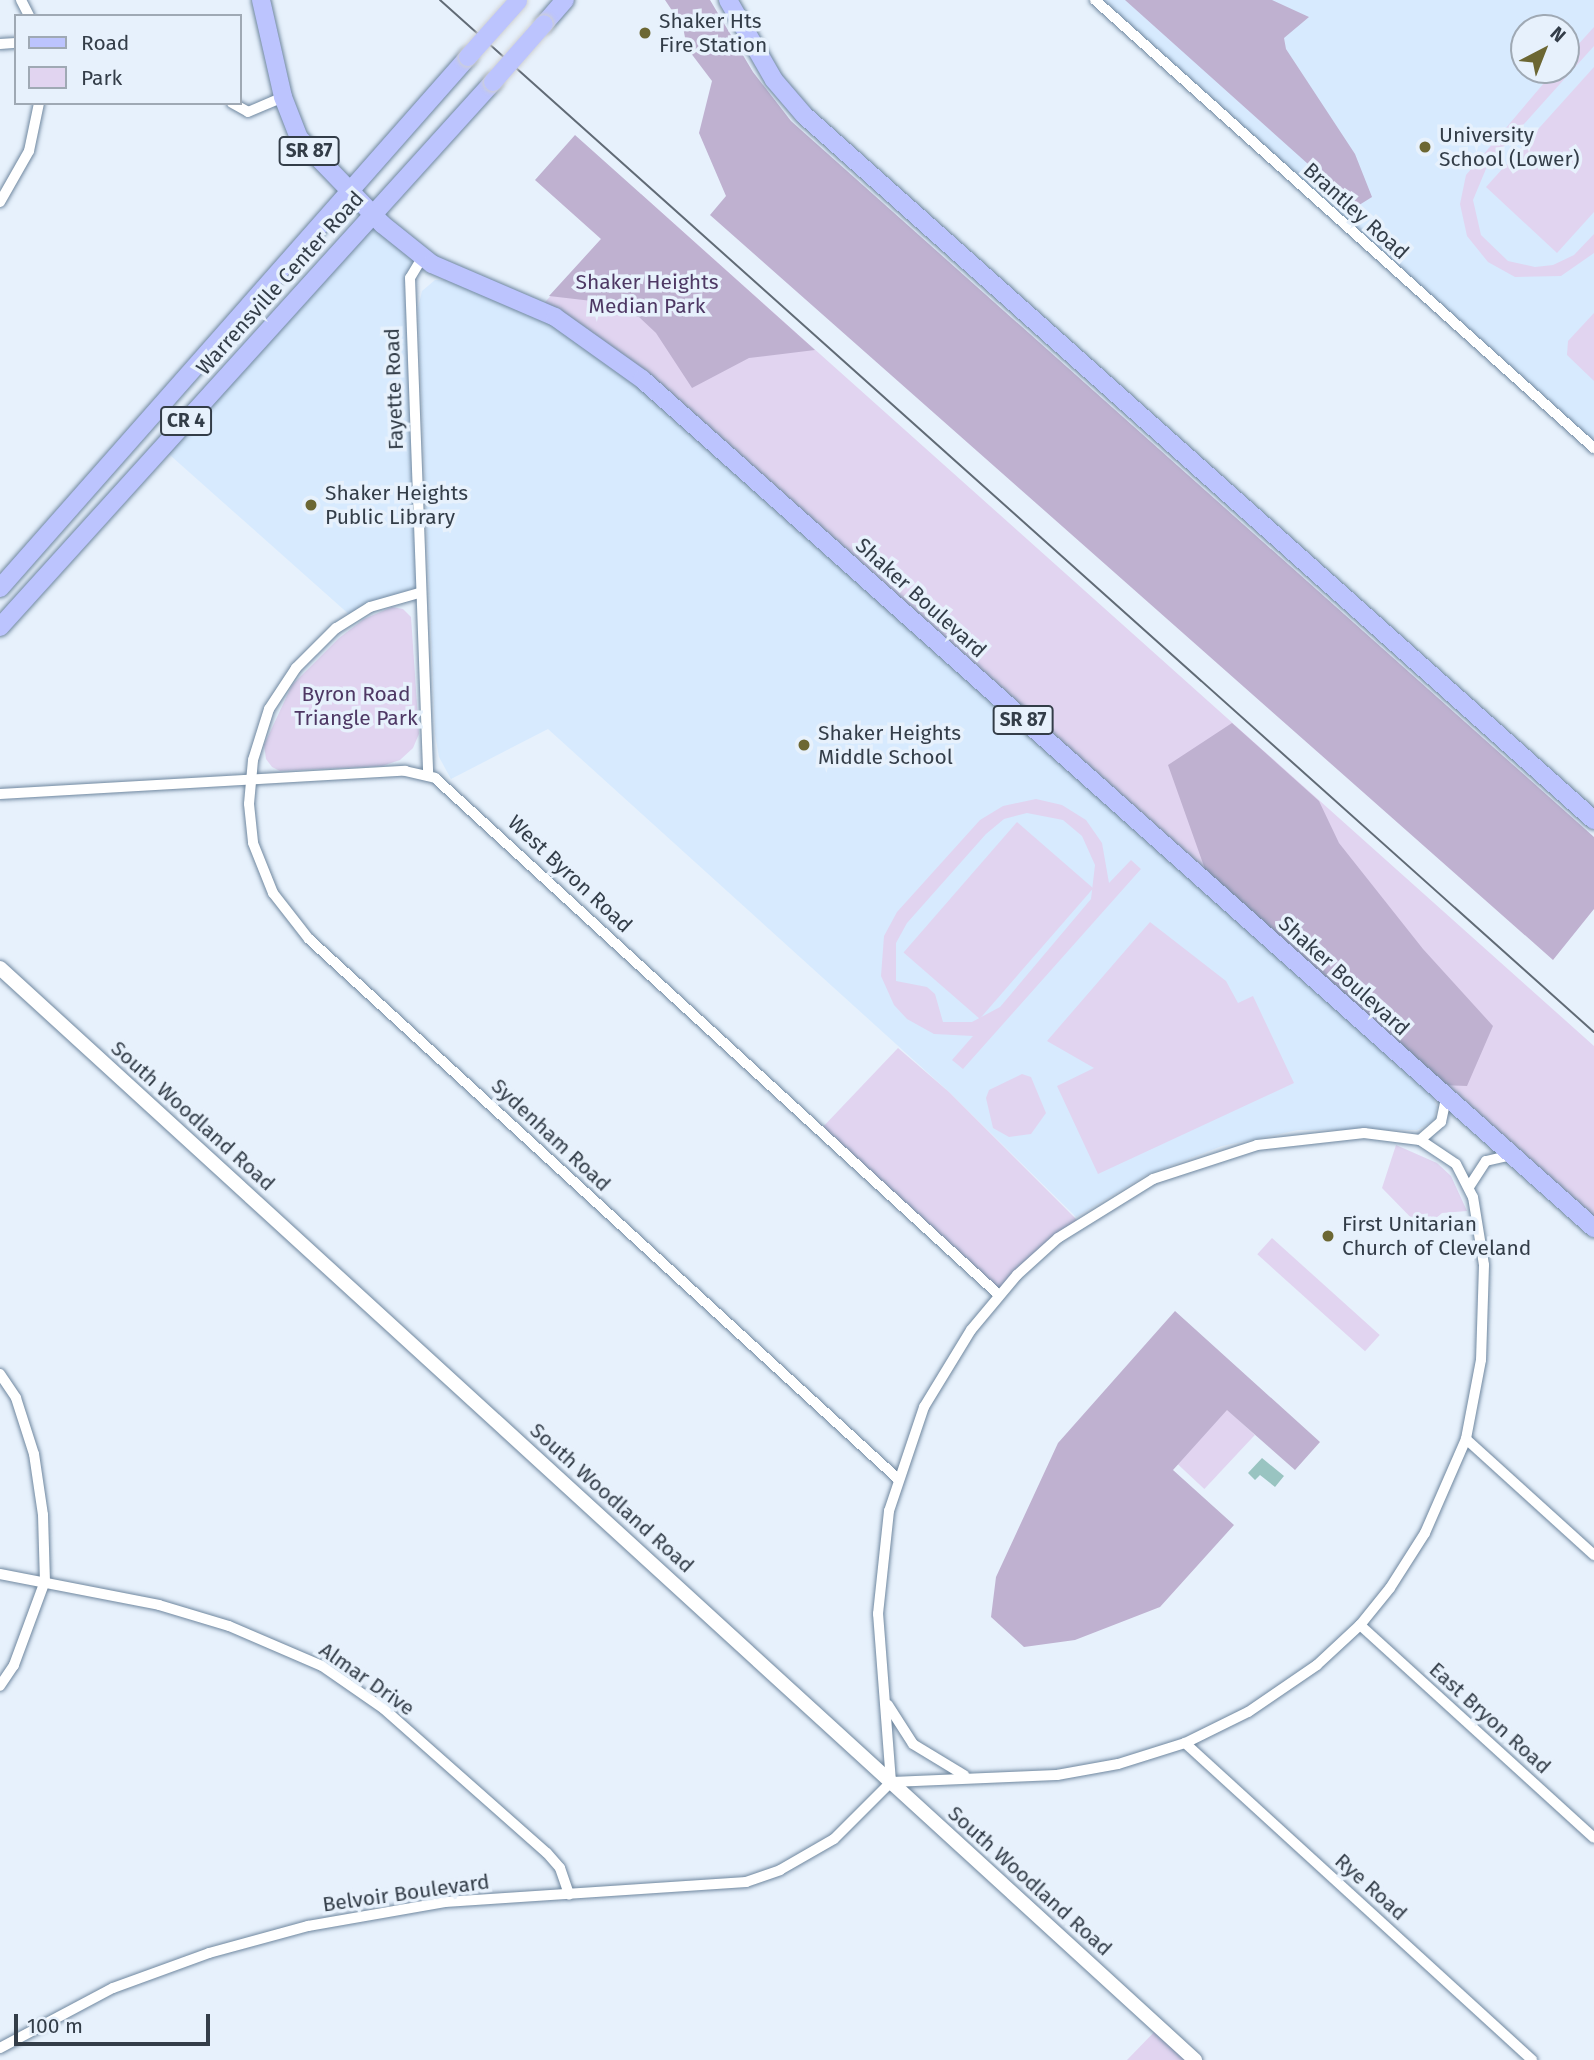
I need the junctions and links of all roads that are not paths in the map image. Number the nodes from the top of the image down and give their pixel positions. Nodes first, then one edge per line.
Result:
1 (261, 0) edge
2 (565, 0) edge
3 (729, 0) edge
4 (1095, 0) edge
5 (518, 1) edge
6 (284, 97) junction
7 (40, 105) edge
8 (236, 105) edge
9 (351, 194) junction
10 (0, 202) edge
11 (372, 215) junction
12 (422, 258) junction
13 (1594, 448) edge
14 (0, 588) edge
15 (419, 593) junction
16 (0, 627) edge
17 (428, 775) junction
18 (250, 781) junction
19 (0, 794) edge
20 (1594, 820) edge
21 (0, 968) edge
22 (1446, 1098) junction
23 (1420, 1140) junction
24 (1511, 1155) junction
25 (1469, 1186) junction
26 (1594, 1228) edge
27 (999, 1295) junction
28 (0, 1374) edge
29 (1466, 1438) junction
30 (897, 1478) junction
31 (1594, 1555) edge
32 (0, 1574) edge
33 (45, 1581) junction
34 (1360, 1625) junction
35 (0, 1686) edge
36 (887, 1702) junction
37 (1185, 1743) junction
38 (964, 1776) junction
39 (891, 1782) junction
40 (1594, 1838) edge
41 (569, 1894) junction
42 (0, 2048) edge
43 (1195, 2060) edge
44 (1532, 2060) edge

1 - 6 main road, Shaker Boulevard / SR 87
2 - 11 main road, Warrensville Center Road / CR 4, bridge
3 - 20 main road
4 - 13 street, Brantley Road
5 - 9 main road, Warrensville Center Road / CR 4, bridge
6 - 8 street
6 - 9 main road, Shaker Boulevard / SR 87
7 - 10 street
9 - 11 main road, Shaker Boulevard / SR 87
9 - 14 main road, Warrensville Center Road / CR 4
11 - 12 main road, Shaker Boulevard / SR 87
11 - 16 main road, Warrensville Center Road / CR 4
12 - 15 street, Fayette Road
12 - 22 main road, Shaker Boulevard / SR 87
15 - 17 street, Fayette Road
15 - 18 street, Sydenham Road
17 - 18 street, West Byron Road
17 - 27 street, West Byron Road
18 - 19 street, West Byron Road
18 - 30 street, Sydenham Road
21 - 39 street, South Woodland Road
22 - 23 street
22 - 24 main road, Shaker Boulevard / SR 87
23 - 25 street
23 - 27 street
24 - 25 street
24 - 26 main road, Shaker Boulevard / SR 87
25 - 29 street
27 - 30 street
28 - 33 street
29 - 31 street
29 - 34 street
30 - 36 street
32 - 33 street, Almar Drive
33 - 35 street
33 - 41 street, Almar Drive
34 - 37 street
34 - 40 street, East Bryon Road
36 - 38 street
36 - 39 street
37 - 38 street
37 - 44 street, Rye Road
38 - 39 street
39 - 41 street, Belvoir Boulevard
39 - 43 street, South Woodland Road
41 - 42 street, Belvoir Boulevard

